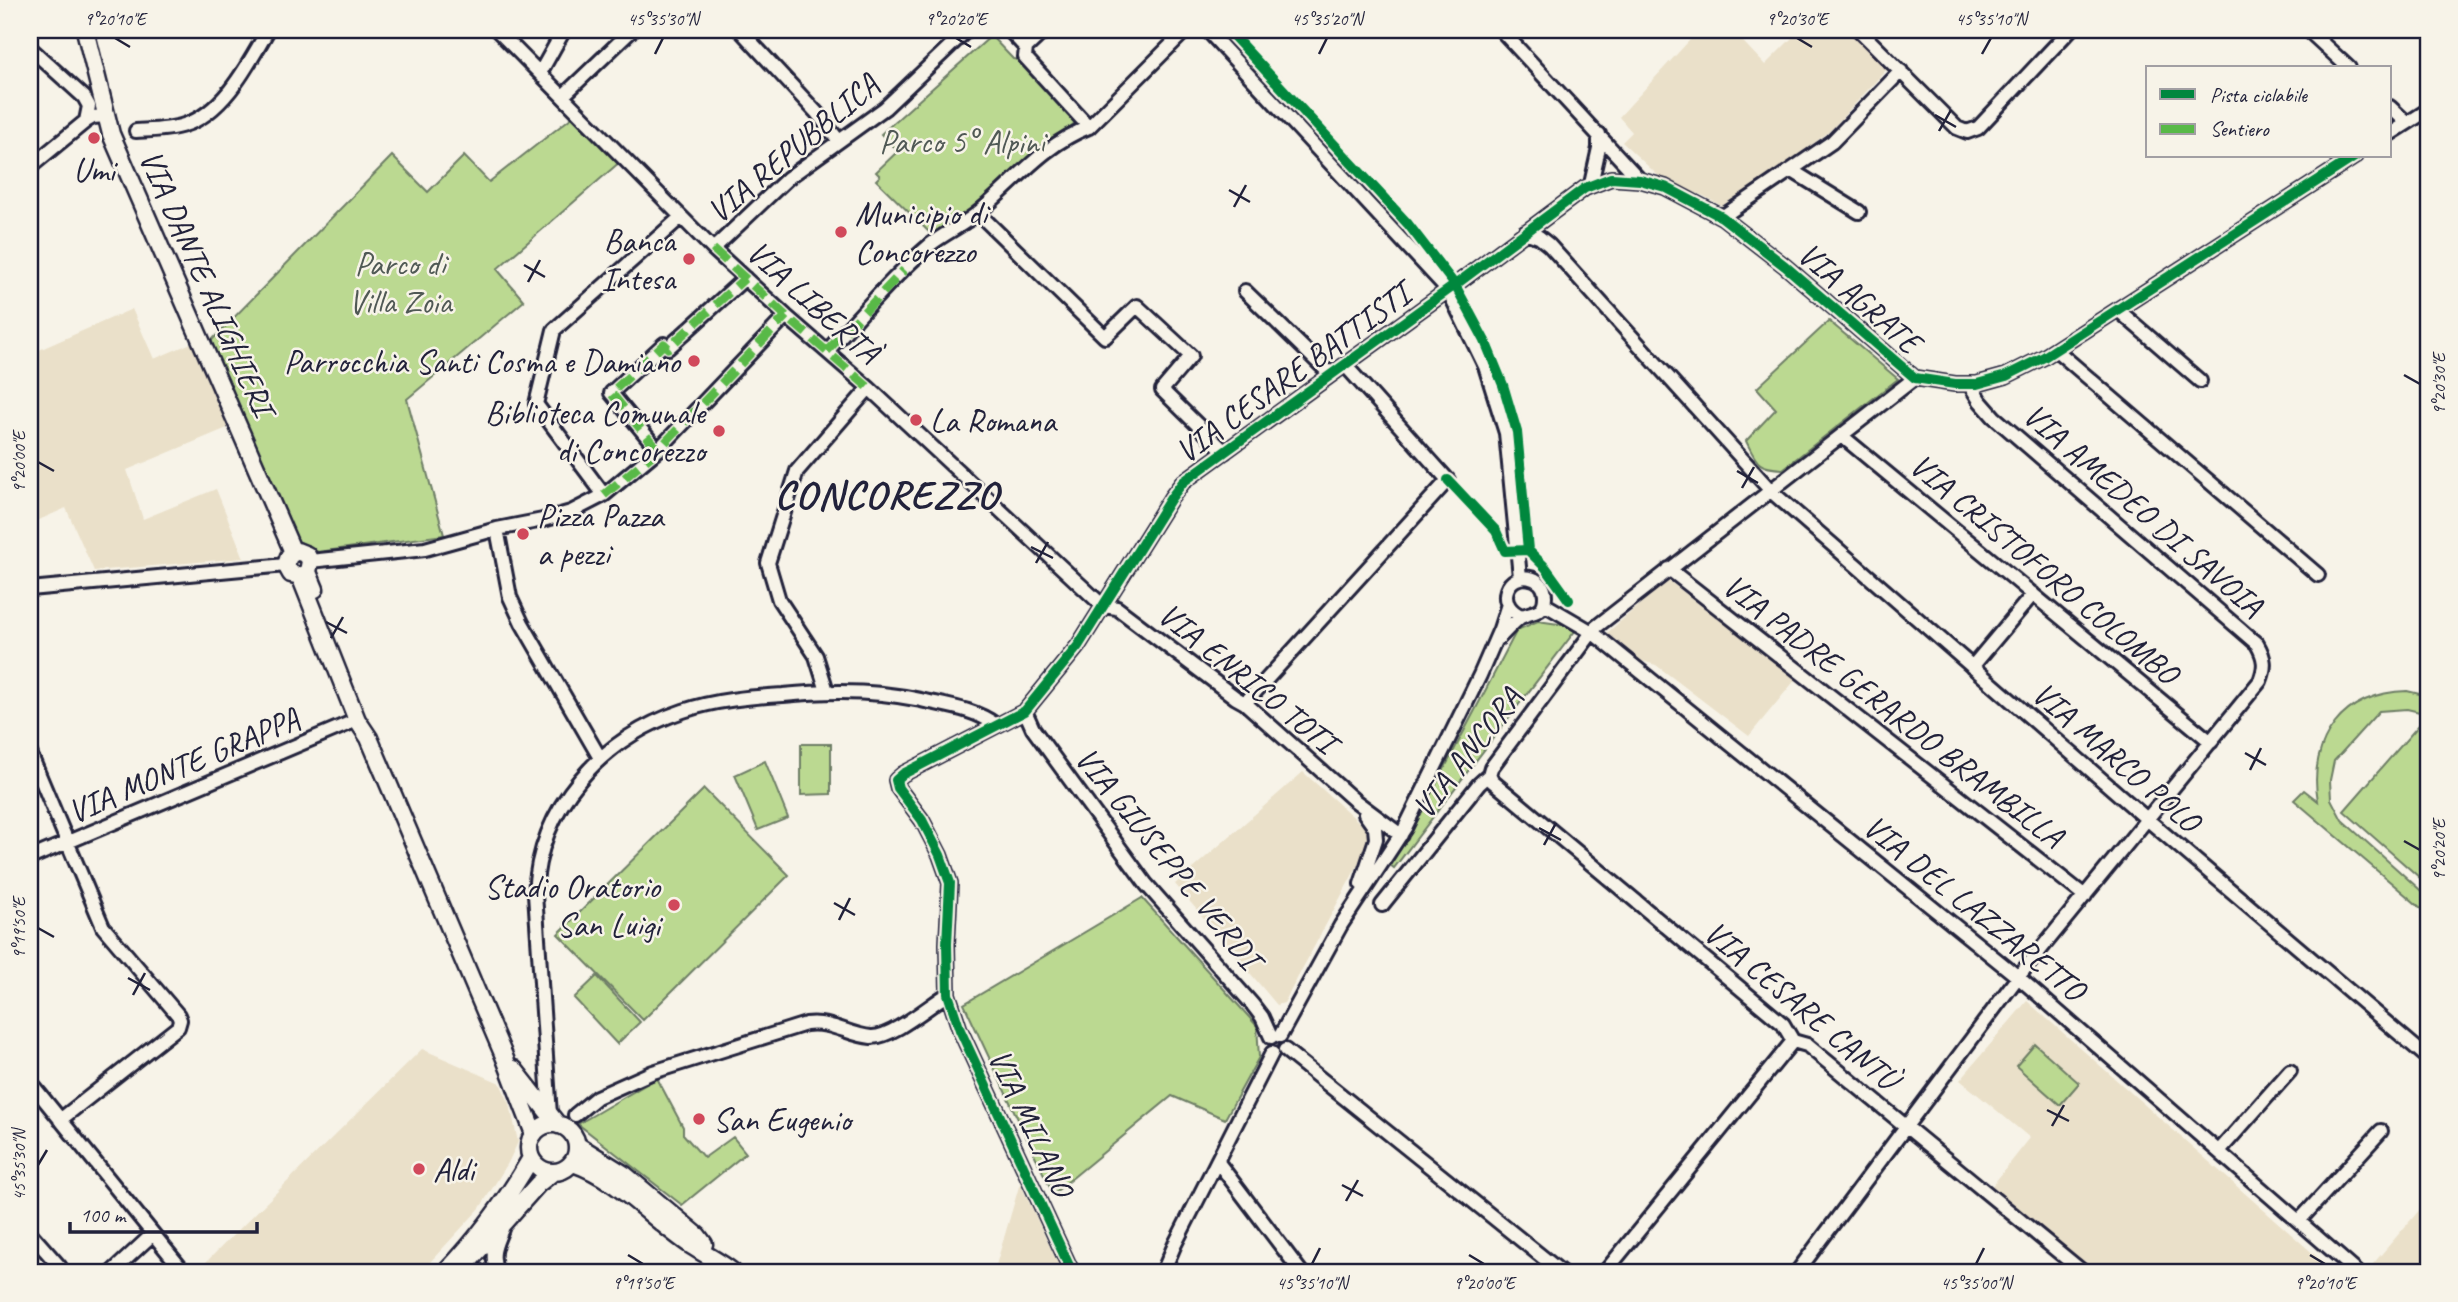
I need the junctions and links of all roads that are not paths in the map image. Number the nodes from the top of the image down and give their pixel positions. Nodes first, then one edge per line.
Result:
1 (85, 30) edge
2 (268, 30) edge
3 (497, 30) edge
4 (564, 30) edge
5 (632, 30) edge
6 (740, 30) edge
7 (967, 30) edge
8 (1009, 30) edge
9 (1045, 30) edge
10 (1186, 30) edge
11 (1207, 30) edge
12 (1501, 30) edge
13 (1859, 30) edge
14 (2070, 30) edge
15 (2308, 30) edge
16 (30, 48) edge
17 (1026, 48) junction
18 (2347, 66) edge
19 (1901, 71) junction
20 (540, 73) junction
21 (563, 96) junction
22 (2392, 109) edge
23 (2428, 110) edge
24 (106, 116) junction
25 (86, 121) junction
26 (2407, 123) junction
27 (1089, 127) junction
28 (136, 131) dead end
29 (2392, 133) edge
30 (1599, 134) junction
31 (839, 141) junction
32 (2353, 158) edge
33 (30, 167) edge
34 (1791, 170) junction
35 (1640, 180) junction
36 (1591, 184) junction
37 (1555, 211) junction
38 (1859, 212) dead end
39 (978, 213) junction
40 (681, 217) junction
41 (1722, 217) junction
42 (1525, 232) junction
43 (1549, 245) junction
44 (713, 248) junction
45 (745, 278) junction
46 (1448, 290) junction
47 (1245, 291) dead end
48 (2118, 310) junction
49 (786, 316) junction
50 (2056, 350) junction
51 (827, 351) junction
52 (1345, 365) junction
53 (1330, 374) junction
54 (1915, 378) junction
55 (2200, 381) dead end
56 (1970, 386) junction
57 (870, 388) junction
58 (1842, 436) junction
59 (658, 450) junction
60 (1225, 452) junction
61 (1772, 492) junction
62 (604, 495) junction
63 (496, 529) junction
64 (290, 559) junction
65 (1669, 569) junction
66 (306, 570) junction
67 (2318, 575) dead end
68 (1520, 578) junction
69 (33, 585) edge
70 (2033, 594) junction
71 (1508, 604) junction
72 (1544, 604) junction
73 (1103, 606) junction
74 (1522, 615) junction
75 (1592, 632) junction
76 (1496, 640) junction
77 (1972, 667) junction
78 (827, 691) junction
79 (1245, 703) junction
80 (1025, 711) junction
81 (358, 720) junction
82 (996, 725) junction
83 (369, 738) junction
84 (2211, 742) junction
85 (30, 753) edge
86 (600, 758) junction
87 (1489, 775) junction
88 (1354, 800) junction
89 (2148, 820) junction
90 (1401, 835) junction
91 (67, 844) junction
92 (30, 858) edge
93 (2085, 896) junction
94 (1382, 905) dead end
95 (1351, 909) junction
96 (2018, 977) junction
97 (948, 994) junction
98 (1276, 1037) junction
99 (1793, 1041) junction
100 (1285, 1049) junction
101 (1272, 1053) junction
102 (504, 1056) junction
103 (2428, 1058) edge
104 (2290, 1071) dead end
105 (30, 1082) edge
106 (575, 1115) dead end
107 (60, 1120) junction
108 (554, 1120) junction
109 (1907, 1127) junction
110 (2381, 1132) dead end
111 (534, 1134) junction
112 (577, 1146) junction
113 (2219, 1152) junction
114 (531, 1158) junction
115 (1217, 1161) junction
116 (573, 1163) junction
117 (551, 1173) junction
118 (2299, 1221) junction
119 (504, 1223) junction
120 (30, 1233) edge
121 (153, 1234) junction
122 (714, 1257) junction
123 (60, 1267) dead end
124 (468, 1270) edge
125 (112, 1272) edge
126 (184, 1272) edge
127 (446, 1272) edge
128 (497, 1272) edge
129 (733, 1272) edge
130 (1072, 1272) edge
131 (1163, 1272) edge
132 (1301, 1272) edge
133 (1561, 1272) edge
134 (1605, 1272) edge
135 (1797, 1272) edge
136 (2083, 1272) edge
137 (2357, 1272) edge

1 - 24 main road, VIA DANTE ALIGHIERI
2 - 28 street
3 - 20 street, VIA LIBERTÀ
4 - 20 street
5 - 21 street
6 - 31 street
7 - 31 street, VIA REPUBBLICA
8 - 17 street
9 - 17 street
10 - 27 street
11 - 46 street
12 - 30 street
13 - 19 street
14 - 19 street
15 - 18 street
16 - 25 street
17 - 27 street
19 - 34 street
20 - 21 street, VIA LIBERTÀ
21 - 40 street, VIA LIBERTÀ
22 - 26 street
23 - 26 street
24 - 25 street
24 - 64 main road, VIA DANTE ALIGHIERI
25 - 33 street
26 - 29 street
27 - 39 street
30 - 35 street
30 - 36 street
31 - 44 street, VIA REPUBBLICA
32 - 48 street, VIA AGRATE
34 - 38 street
34 - 41 street
35 - 36 street, VIA AGRATE
35 - 41 street, VIA AGRATE
36 - 37 street, VIA AGRATE
37 - 42 street, VIA AGRATE
37 - 43 street
39 - 51 street
39 - 60 street
40 - 44 street, VIA LIBERTÀ
40 - 62 street
41 - 54 street, VIA AGRATE
42 - 43 street, VIA MARCO POLO
42 - 46 street, VIA AGRATE
43 - 61 street, VIA MARCO POLO
44 - 45 street, VIA LIBERTÀ
45 - 49 street, VIA LIBERTÀ
45 - 59 street
46 - 52 street, VIA CESARE BATTISTI
46 - 68 street
47 - 53 street, VIA CESARE BATTISTI
48 - 50 street, VIA AGRATE
48 - 55 street
49 - 51 street, VIA LIBERTÀ
49 - 59 street
50 - 56 street, VIA AGRATE
50 - 67 street
51 - 57 street, VIA LIBERTÀ
52 - 53 street, VIA CESARE BATTISTI
52 - 79 street
53 - 60 street, VIA CESARE BATTISTI
54 - 56 street, VIA AGRATE
54 - 58 street, VIA ANCORA
56 - 84 street, VIA AMEDEO DI SAVOIA
57 - 73 street, VIA LIBERTÀ
57 - 78 street
58 - 61 street, VIA ANCORA
58 - 70 street, VIA CRISTOFORO COLOMBO
59 - 62 street
60 - 73 street, VIA CESARE BATTISTI
61 - 65 street, VIA ANCORA
61 - 77 street, VIA MARCO POLO
62 - 63 street
63 - 66 street
63 - 86 street
64 - 66 main road, VIA DANTE ALIGHIERI
64 - 69 street
65 - 75 street, VIA ANCORA
65 - 93 street, VIA PADRE GERARDO BRAMBILLA
66 - 81 main road, VIA DANTE ALIGHIERI
66 - 83 main road, VIA DANTE ALIGHIERI
68 - 71 street
68 - 72 street
70 - 77 street
70 - 84 street, VIA CRISTOFORO COLOMBO
71 - 74 street
71 - 76 street
72 - 74 street
72 - 75 street, VIA DEL LAZZARETTO
73 - 79 street, VIA ENRICO TOTI
73 - 80 street, VIA CESARE BATTISTI
74 - 76 street
75 - 87 street, VIA ANCORA
75 - 96 street, VIA DEL LAZZARETTO
76 - 90 street
77 - 89 street, VIA MARCO POLO
78 - 82 street
78 - 86 street
79 - 88 street, VIA ENRICO TOTI
80 - 82 street
80 - 98 street, VIA GIUSEPPE VERDI
81 - 83 main road, VIA DANTE ALIGHIERI
81 - 91 street, VIA MONTE GRAPPA
82 - 97 street, VIA MILANO
83 - 102 main road, VIA DANTE ALIGHIERI
84 - 89 street
85 - 91 street
86 - 108 street
87 - 94 street, VIA ANCORA
87 - 99 street, VIA CESARE CANTÙ
88 - 90 street, VIA ENRICO TOTI
88 - 95 street, VIA ENRICO TOTI
89 - 93 street
89 - 103 street, VIA MARCO POLO
90 - 95 street
91 - 92 street, VIA MONTE GRAPPA
91 - 107 street
93 - 96 street
95 - 98 street
96 - 109 street
96 - 113 street, VIA DEL LAZZARETTO
97 - 106 street
97 - 130 street, VIA MILANO
98 - 100 street
98 - 101 street
99 - 109 street, VIA CESARE CANTÙ
99 - 134 street
100 - 101 street
100 - 133 street
101 - 115 street
102 - 108 main road, VIA DANTE ALIGHIERI
102 - 111 main road, VIA DANTE ALIGHIERI
104 - 113 street
105 - 107 street
107 - 121 street
108 - 111 main road
108 - 112 main road
109 - 135 street
109 - 136 street, VIA CESARE CANTÙ
110 - 118 street
111 - 114 main road
112 - 116 main road
112 - 122 main road
113 - 118 street, VIA DEL LAZZARETTO
114 - 117 main road
114 - 127 main road
115 - 131 street
115 - 132 street
116 - 117 main road
116 - 122 main road
117 - 119 main road
118 - 137 street, VIA DEL LAZZARETTO
119 - 124 main road
119 - 128 street
120 - 123 street
121 - 125 street
121 - 126 street
122 - 129 main road

